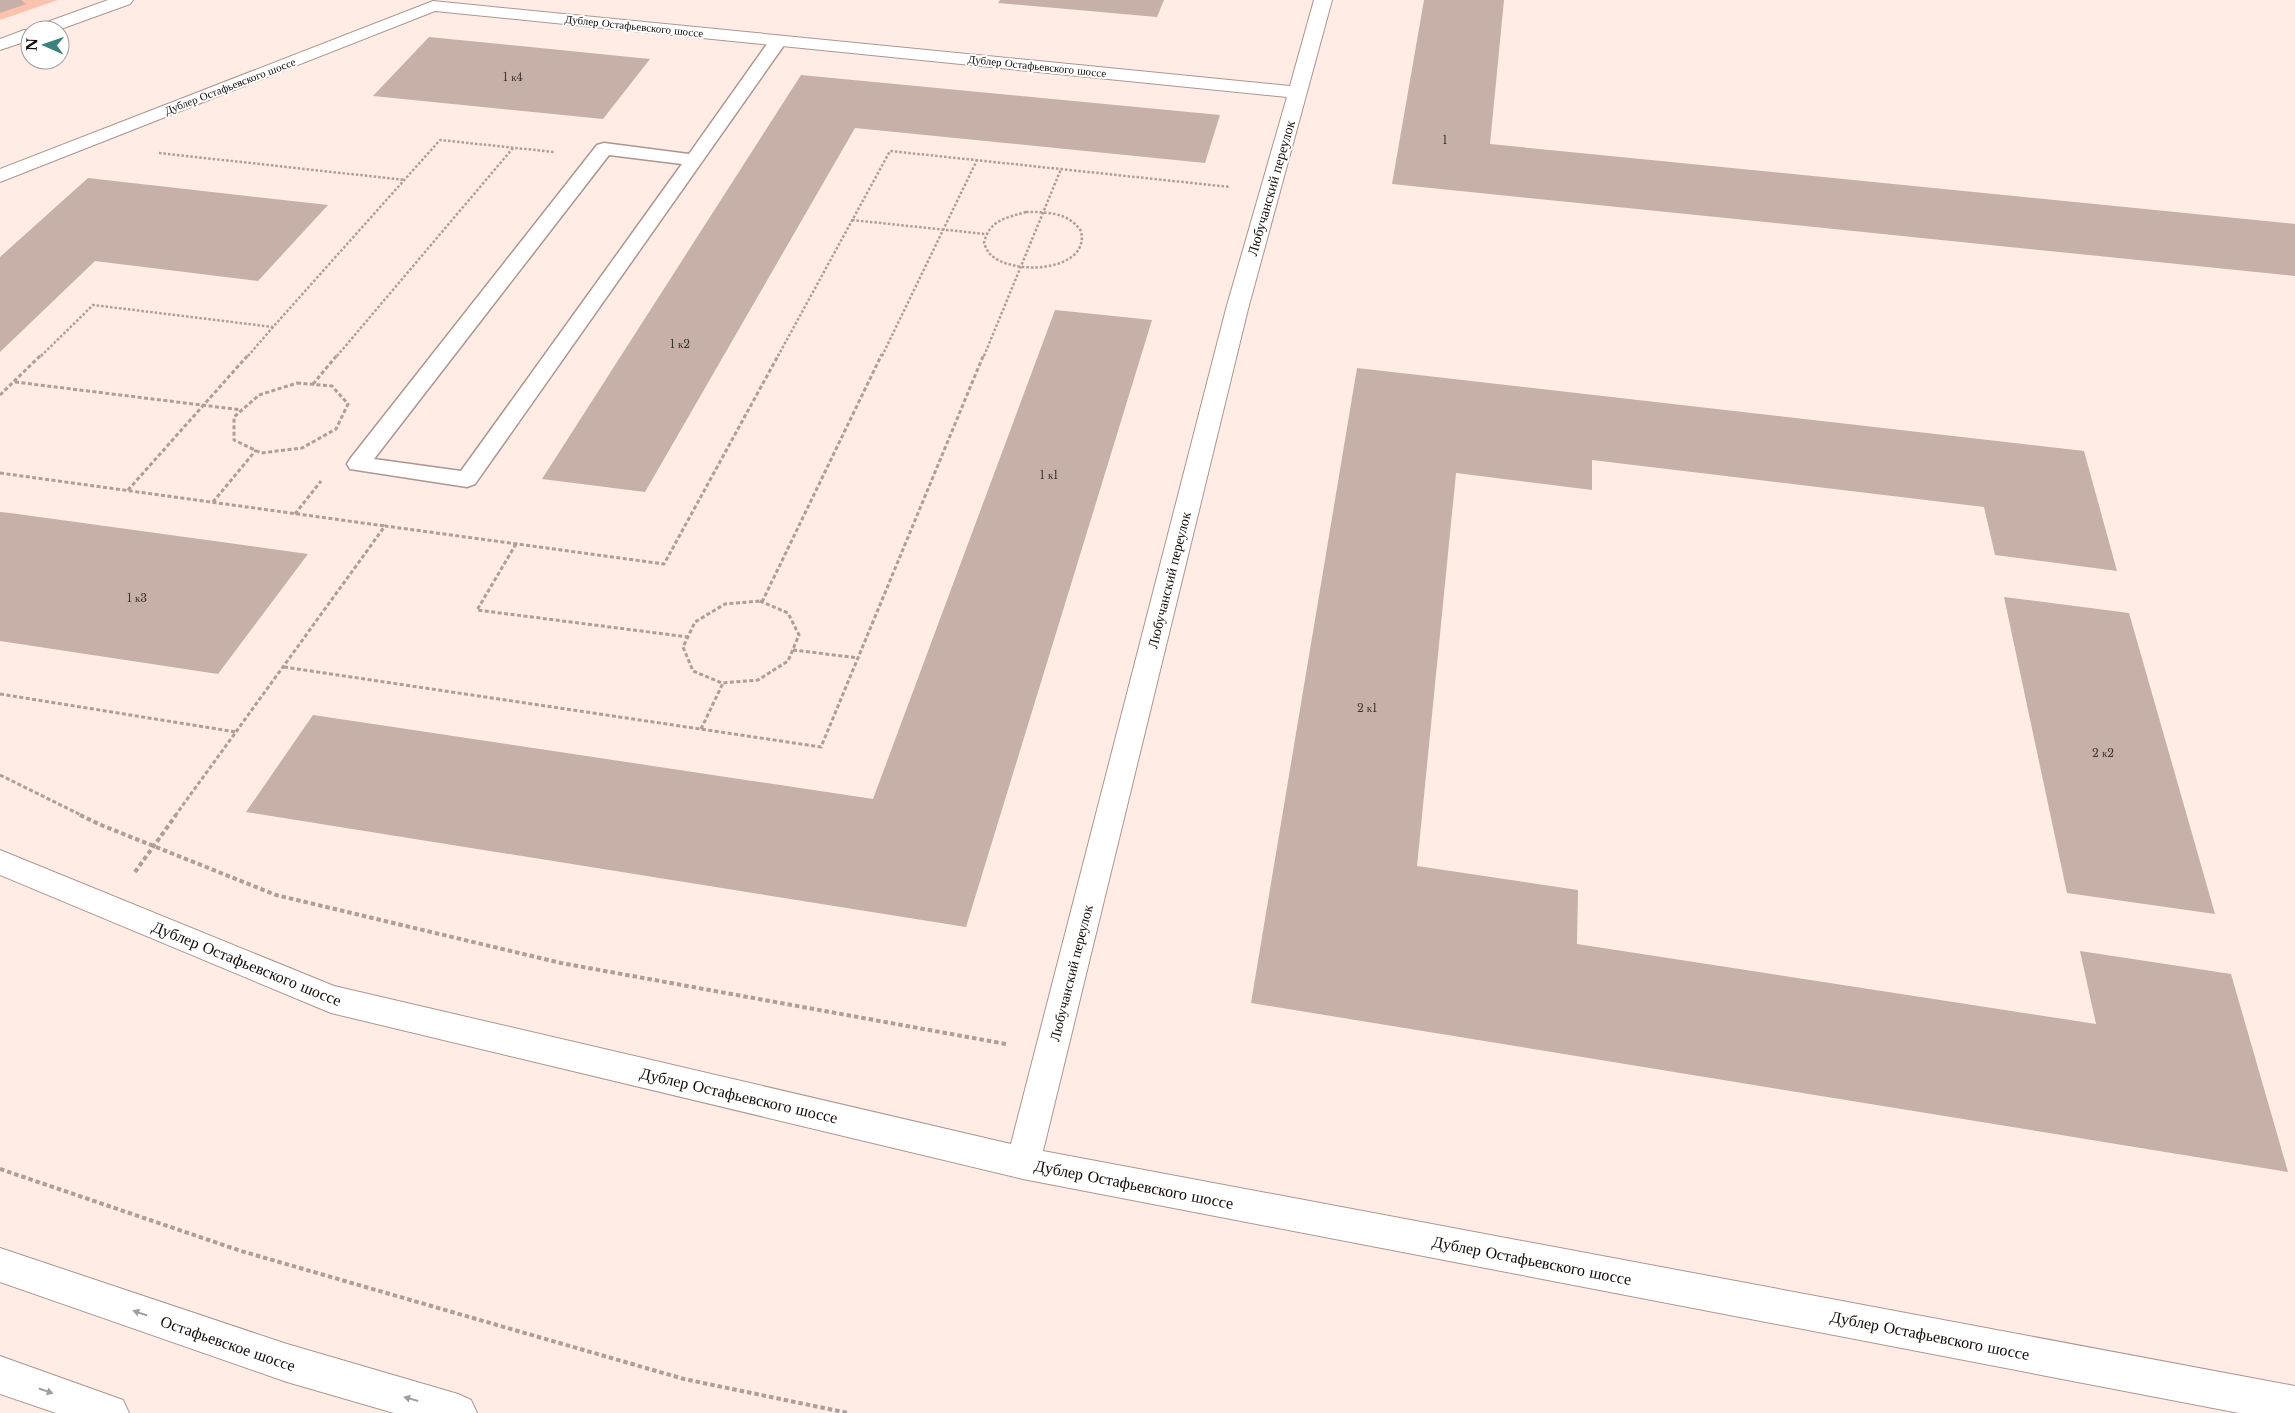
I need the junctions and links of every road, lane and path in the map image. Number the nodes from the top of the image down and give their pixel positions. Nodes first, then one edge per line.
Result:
1 (124, 0) edge
2 (1323, 0) edge
3 (69, 20) edge
4 (20, 38) edge
5 (778, 40) junction
6 (0, 45) edge
7 (1298, 92) junction
8 (513, 148) junction
9 (158, 153) dead end
10 (598, 156) junction
11 (694, 160) junction
12 (977, 160) junction
13 (1061, 169) junction
14 (0, 176) edge
15 (405, 180) junction
16 (1270, 191) junction
17 (1043, 212) junction
18 (852, 220) junction
19 (944, 230) junction
20 (985, 234) junction
21 (1020, 268) junction
22 (273, 327) junction
23 (14, 382) junction
24 (313, 384) junction
25 (0, 396) edge
26 (204, 405) junction
27 (242, 410) junction
28 (256, 450) junction
29 (0, 473) edge
30 (127, 490) junction
31 (212, 502) junction
32 (385, 526) junction
33 (516, 544) junction
34 (762, 602) junction
35 (688, 637) junction
36 (793, 650) junction
37 (858, 658) junction
38 (283, 666) junction
39 (723, 684) junction
40 (0, 694) edge
41 (701, 729) junction
42 (236, 732) junction
43 (0, 775) edge
44 (154, 846) junction
45 (0, 862) edge
46 (109, 907) junction
47 (1051, 1052) junction
48 (1023, 1163) junction
49 (0, 1169) edge
50 (0, 1265) edge
51 (0, 1375) edge
52 (2295, 1405) edge
53 (110, 1413) edge
54 (458, 1413) edge
55 (848, 1413) edge

1 - 3 street
2 - 7 street, Любучанский переулок
4 - 6 street
5 - 7 street, Дублер Остафьевского шоссе
5 - 11 lane
5 - 14 street, Дублер Остафьевского шоссе
7 - 16 street, Любучанский переулок
8 - 10 path
8 - 15 path
8 - 24 path
9 - 15 path
10 - 11 lane
10 - 11 lane
12 - 13 path
12 - 18 path
12 - 19 path
13 - 16 path
13 - 17 path
15 - 22 path
16 - 47 street, Любучанский переулок
17 - 20 path
17 - 21 path
17 - 21 path
18 - 19 path
18 - 33 path
19 - 20 path
19 - 34 path
20 - 21 path
21 - 37 path
22 - 23 path
22 - 26 path
23 - 25 path
23 - 26 path
24 - 27 path
24 - 28 path
26 - 27 path
26 - 30 path
27 - 28 path
28 - 31 path
29 - 30 path
30 - 31 path
31 - 32 path
32 - 33 path
32 - 38 path
33 - 35 path
34 - 35 path
34 - 36 path
35 - 39 path
36 - 37 path
36 - 39 path
37 - 41 path
38 - 41 path
38 - 42 path
39 - 41 path
40 - 42 path
42 - 44 path
43 - 44 path
44 - 46 path
44 - 47 path
45 - 46 street, Дублер Остафьевского шоссе
46 - 48 street, Дублер Остафьевского шоссе
47 - 48 street, Любучанский переулок
48 - 52 street, Дублер Остафьевского шоссе
49 - 55 path
54 -> 50 street, Остафьевское шоссе
51 -> 53 street

